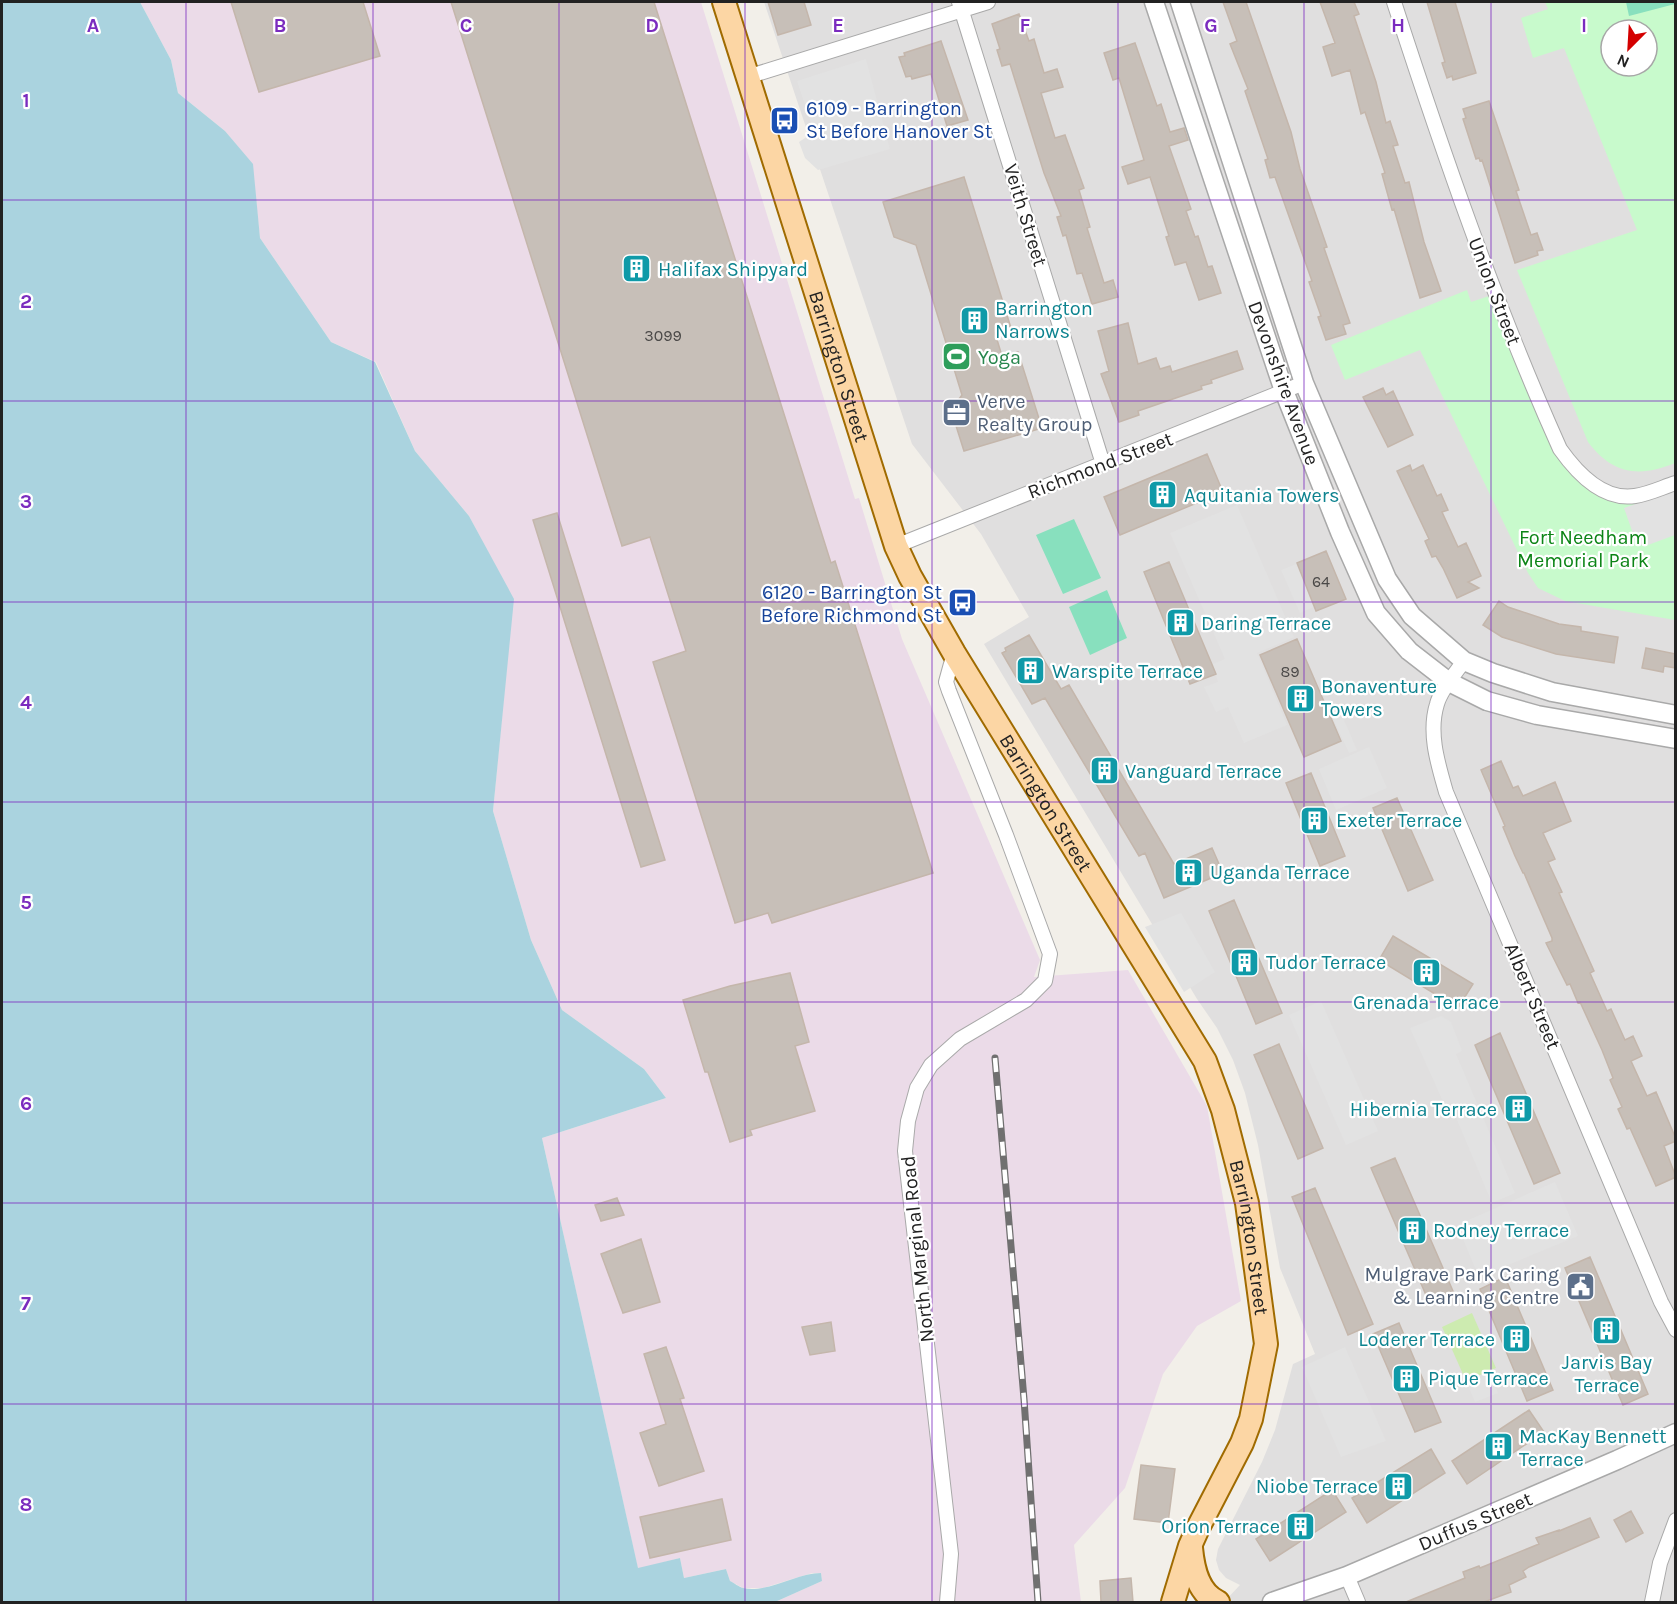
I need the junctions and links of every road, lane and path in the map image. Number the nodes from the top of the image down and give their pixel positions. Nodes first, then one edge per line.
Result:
1 (723, 2) edge
2 (988, 2) edge
3 (1154, 2) edge
4 (1180, 2) edge
5 (1394, 2) edge
6 (961, 6) edge
7 (747, 77) junction
8 (1304, 384) junction
9 (1284, 392) junction
10 (1102, 464) junction
11 (1676, 483) edge
12 (896, 546) junction
13 (954, 654) junction
14 (1464, 661) junction
15 (1449, 682) junction
16 (1676, 715) edge
17 (1676, 739) edge
18 (1676, 1330) edge
19 (1676, 1432) edge
20 (1676, 1520) edge
21 (1190, 1546) junction
22 (1347, 1576) junction
23 (947, 1602) edge
24 (1173, 1602) edge
25 (1218, 1602) edge
26 (1272, 1602) edge
27 (1358, 1602) edge
28 (1652, 1602) edge

1 - 7 main road, Barrington Street
2 - 6 street
3 - 9 street, Devonshire Avenue
4 - 8 street, Devonshire Avenue
5 - 11 street, Union Street
6 - 7 street
6 - 10 street, Veith Street
7 - 12 main road, Barrington Street
8 - 9 street, Richmond Street
8 - 14 street, Devonshire Avenue
9 - 10 street, Richmond Street
9 - 15 street, Devonshire Avenue
10 - 12 street, Richmond Street
12 - 13 main road, Barrington Street
13 - 21 main road, Barrington Street
13 - 23 street, North Marginal Road
14 - 15 street, Albert Street
14 - 16 street, Devonshire Avenue
15 - 17 street, Devonshire Avenue
15 - 18 street, Albert Street
19 - 22 street, Duffus Street
20 - 28 street
21 - 24 main road, Barrington Street
21 - 25 main road
22 - 26 street, Duffus Street
22 - 27 street

